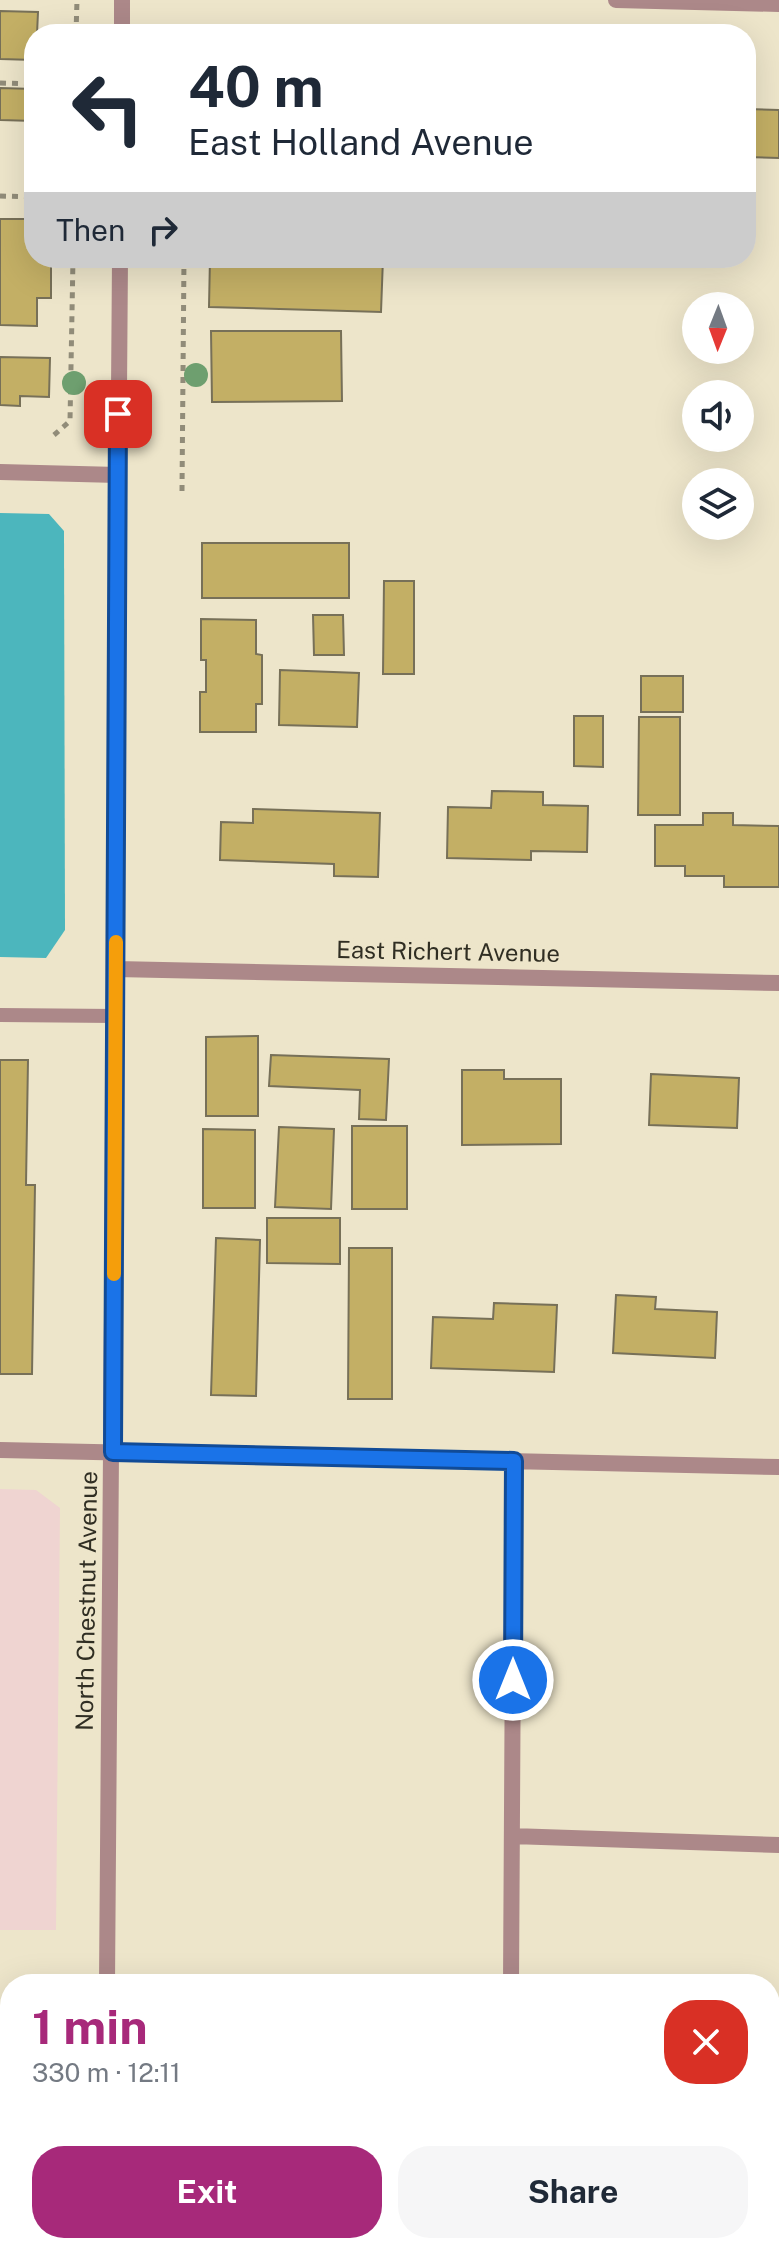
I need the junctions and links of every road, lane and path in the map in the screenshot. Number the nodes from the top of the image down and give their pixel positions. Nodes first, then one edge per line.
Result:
1 (77, 0) edge
2 (122, 0) edge
3 (616, 0) edge
4 (779, 4) edge
5 (76, 24) edge
6 (122, 24) edge
7 (0, 83) edge
8 (24, 84) edge
9 (0, 196) edge
10 (24, 197) edge
11 (73, 268) edge
12 (120, 268) edge
13 (184, 268) edge
14 (54, 435) dead end
15 (0, 472) edge
16 (118, 475) junction
17 (182, 491) dead end
18 (116, 969) junction
19 (779, 983) edge
20 (0, 1015) edge
21 (115, 1016) junction
22 (0, 1450) edge
23 (113, 1452) junction
24 (514, 1461) junction
25 (779, 1467) edge
26 (512, 1836) junction
27 (779, 1845) edge
28 (107, 1974) edge
29 (511, 1974) edge

1 - 5 path
2 - 6 street
3 - 4 street
7 - 8 path
9 - 10 path
11 - 14 path
12 - 16 street, North Chestnut Avenue
13 - 17 path
15 - 16 street
16 - 18 street, North Chestnut Avenue
18 - 19 street, East Richert Avenue
18 - 21 street, North Chestnut Avenue
20 - 21 lane
21 - 23 street, North Chestnut Avenue
22 - 23 street
23 - 24 street
23 - 28 street, North Chestnut Avenue
24 - 25 street
24 - 26 street
26 - 27 street
26 - 29 street

